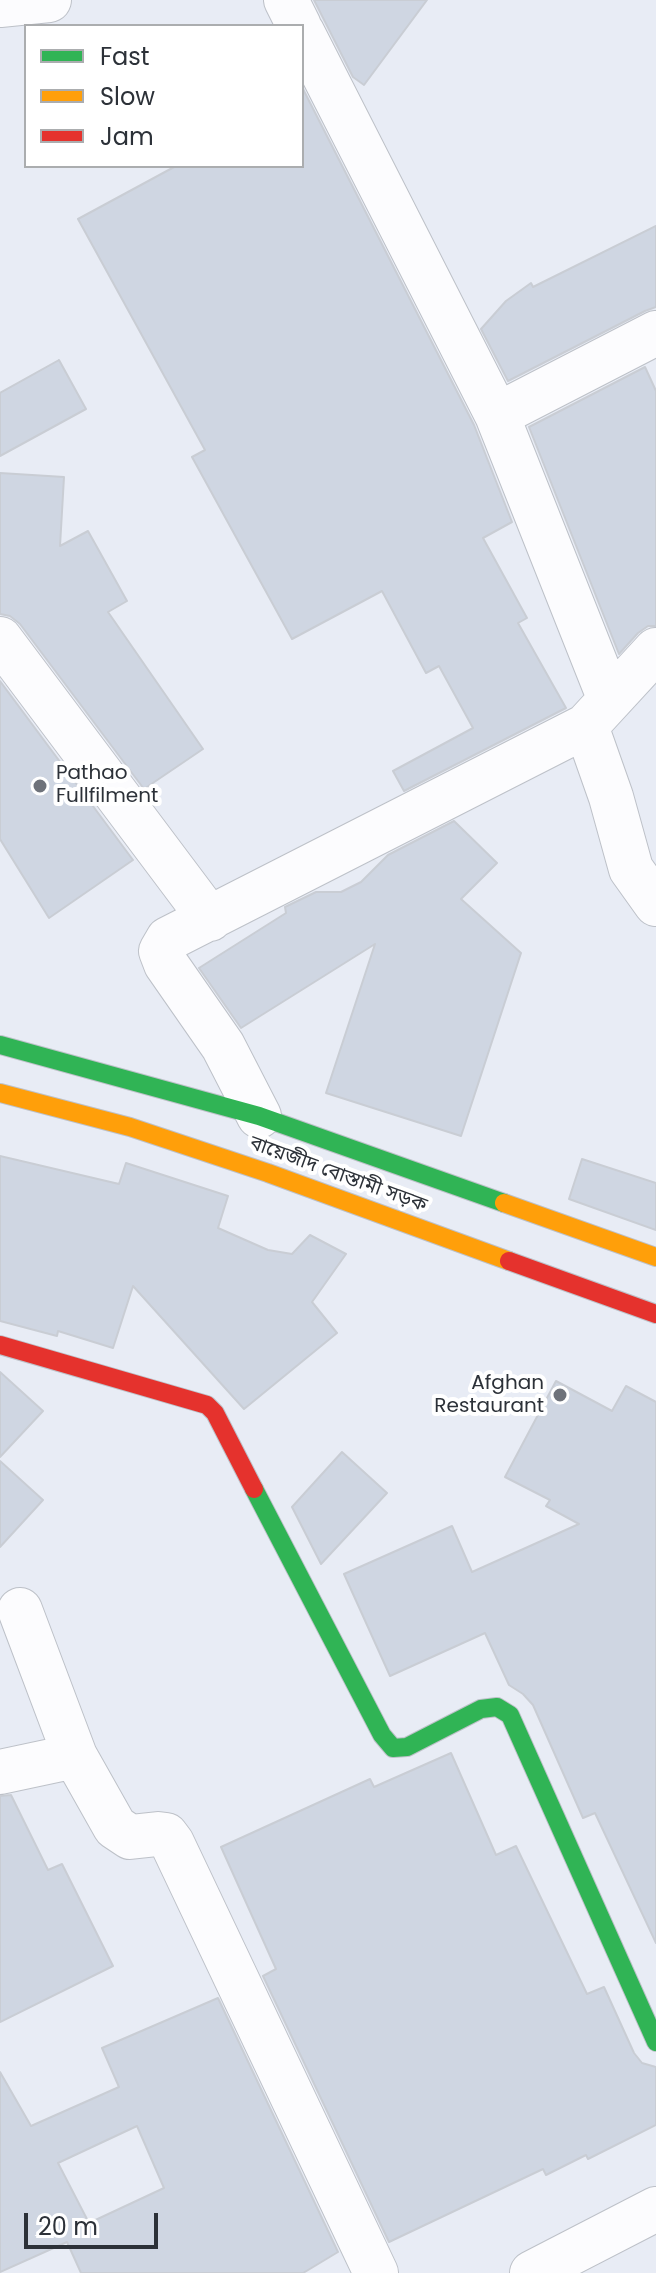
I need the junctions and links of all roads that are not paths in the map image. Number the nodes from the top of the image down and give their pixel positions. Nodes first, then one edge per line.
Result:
1 (49, 0) edge
2 (286, 0) edge
3 (0, 5) edge
4 (298, 24) edge
5 (304, 36) edge
6 (656, 333) edge
7 (497, 415) junction
8 (0, 639) edge
9 (656, 650) edge
10 (598, 713) junction
11 (656, 904) edge
12 (210, 919) junction
13 (0, 1045) edge
14 (0, 1093) edge
15 (259, 1116) junction
16 (656, 1257) edge
17 (656, 1314) edge
18 (0, 1345) edge
19 (20, 1610) dead end
20 (75, 1756) junction
21 (0, 1772) edge
22 (656, 2042) edge
23 (656, 2209) edge
24 (376, 2273) edge
25 (532, 2273) edge

1 - 3 street
2 - 4 street
5 - 7 street
6 - 7 street
7 - 10 street
8 - 12 street
9 - 10 street
10 - 11 street
10 - 12 street
12 - 15 street
13 - 15 main road, বায়েজীদ বোস্তামী সড়ক
14 - 17 main road, বায়েজীদ বোস্তামী সড়ক
15 - 16 main road, বায়েজীদ বোস্তামী সড়ক
18 - 22 main road
19 - 20 street
20 - 21 street
20 - 24 street
23 - 25 street

